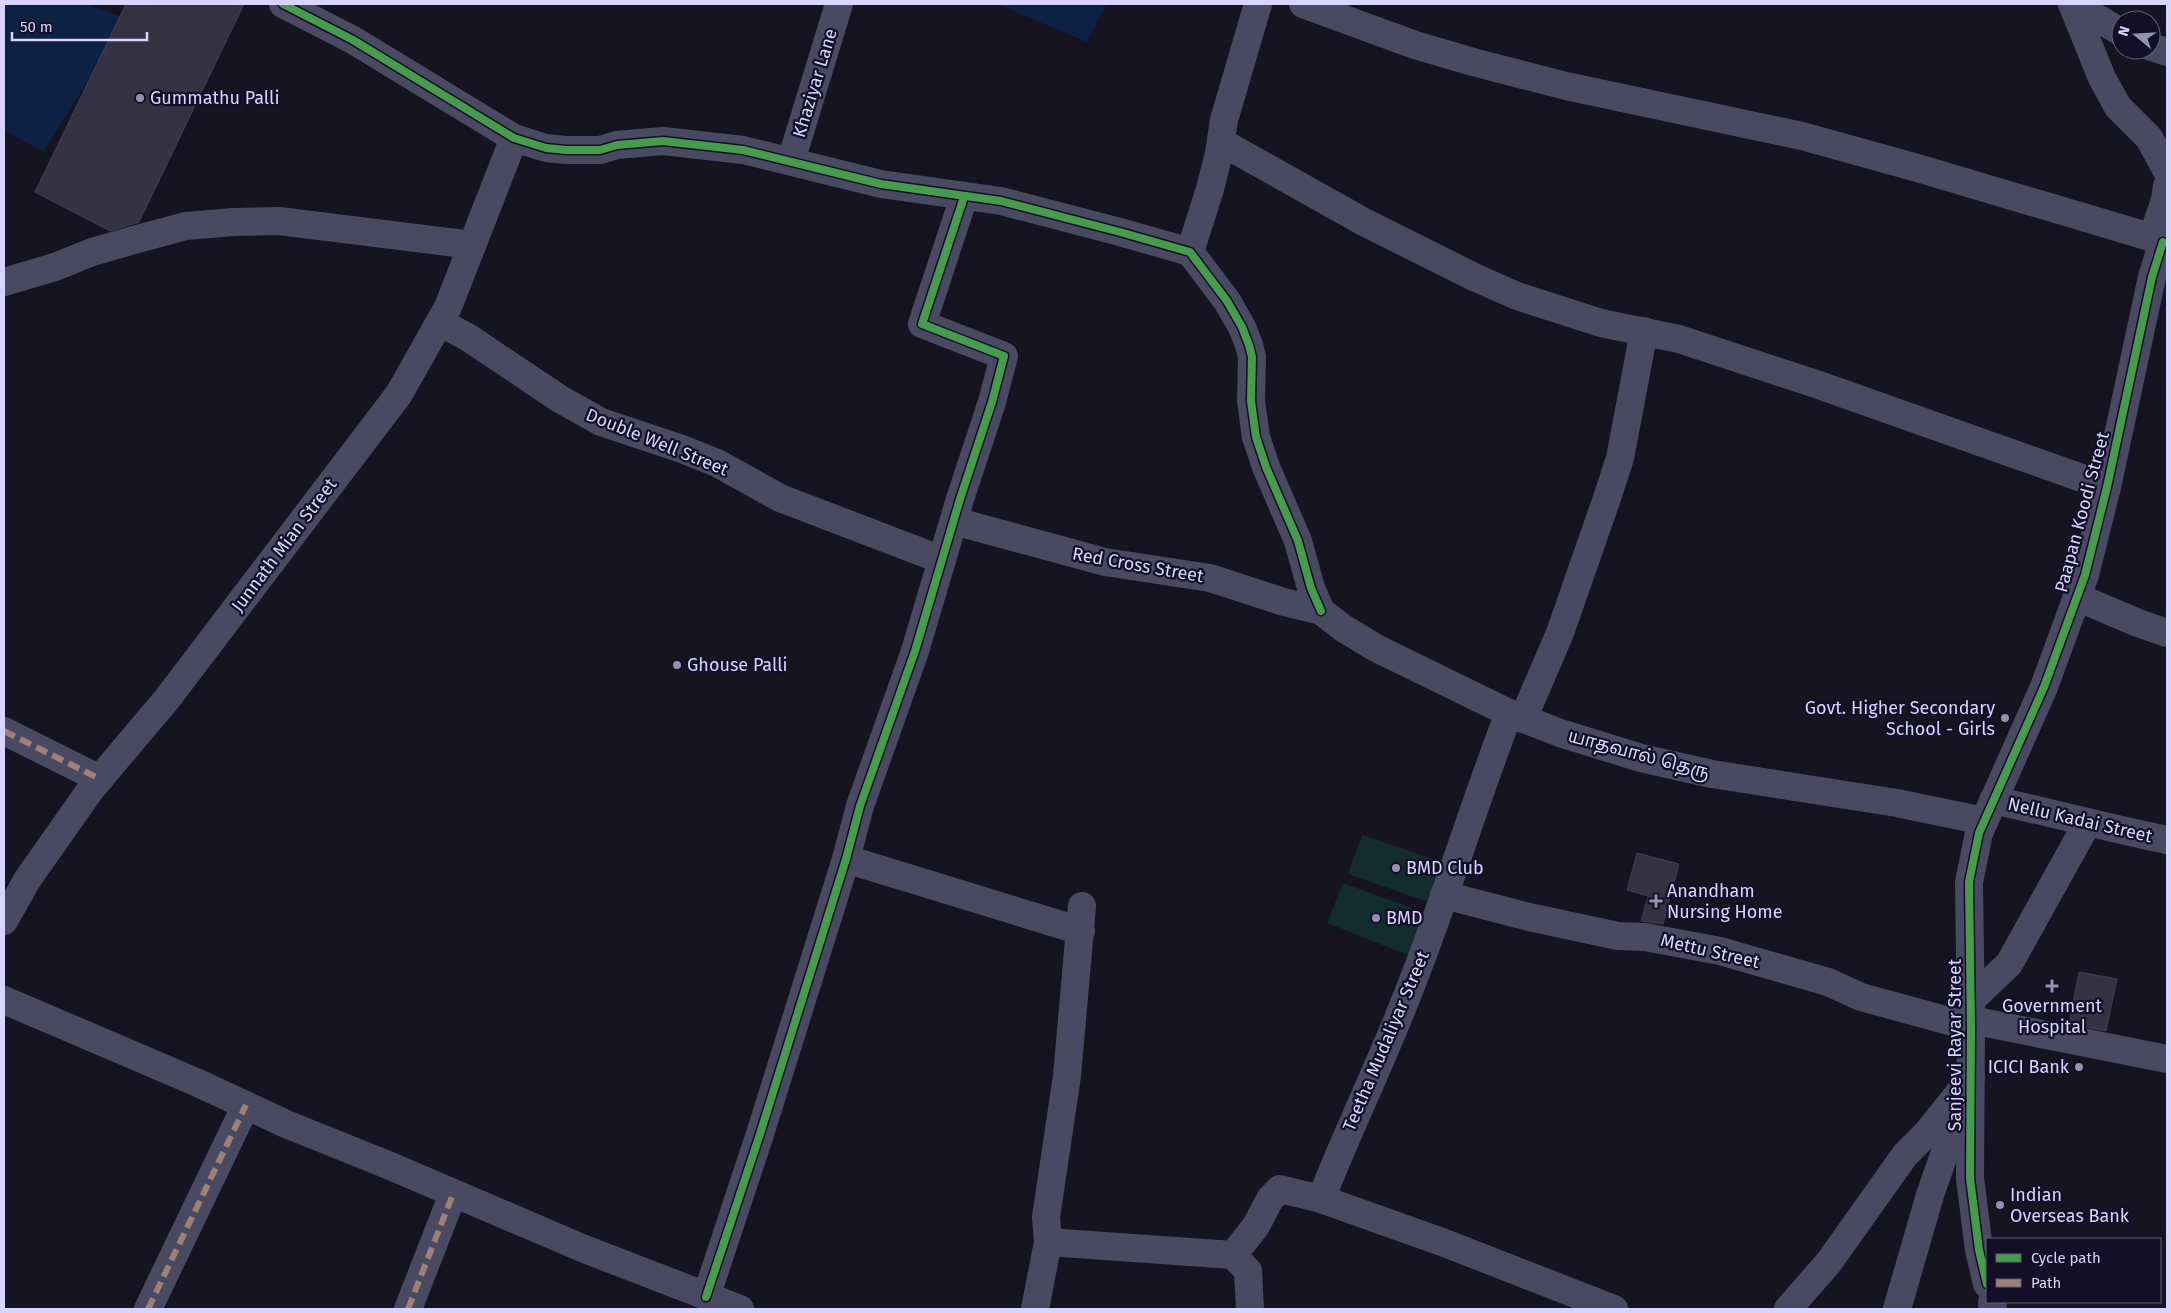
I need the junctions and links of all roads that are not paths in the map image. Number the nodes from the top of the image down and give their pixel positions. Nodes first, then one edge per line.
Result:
1 (283, 4) edge
2 (839, 4) edge
3 (1258, 4) edge
4 (1303, 4) edge
5 (2073, 4) edge
6 (2111, 26) edge
7 (514, 138) junction
8 (1221, 142) junction
9 (791, 161) junction
10 (2167, 171) edge
11 (2167, 188) edge
12 (964, 197) junction
13 (2161, 241) edge
14 (472, 245) junction
15 (1190, 252) junction
16 (4, 282) edge
17 (440, 322) junction
18 (1644, 331) junction
19 (2107, 487) junction
20 (954, 521) junction
21 (942, 560) junction
22 (2077, 597) junction
23 (1321, 611) junction
24 (2167, 633) edge
25 (1516, 716) junction
26 (4, 731) edge
27 (100, 779) junction
28 (1989, 810) junction
29 (2088, 822) junction
30 (2167, 840) edge
31 (846, 859) junction
32 (1444, 895) junction
33 (4, 921) edge
34 (4, 1000) edge
35 (1971, 1016) junction
36 (2167, 1059) edge
37 (1971, 1078) junction
38 (246, 1105) junction
39 (453, 1194) junction
40 (1321, 1199) junction
41 (1048, 1242) junction
42 (1233, 1255) junction
43 (1986, 1280) edge
44 (706, 1297) junction
45 (148, 1309) edge
46 (408, 1309) edge
47 (740, 1309) edge
48 (1035, 1309) edge
49 (1250, 1309) edge
50 (1614, 1309) edge
51 (1788, 1309) edge
52 (1897, 1309) edge

1 - 7 street
2 - 9 street, Khaziyar Lane
3 - 8 street
4 - 13 street
5 - 6 street
5 - 10 street
7 - 9 street
7 - 14 street, Junnath Mian Street
8 - 15 street
8 - 18 street
9 - 12 street
11 - 13 street, Paapan Koodi Street
12 - 15 street
12 - 20 street
13 - 19 street, Paapan Koodi Street
14 - 16 street
14 - 17 street, Junnath Mian Street
15 - 23 street
17 - 21 street, Double Well Street
17 - 27 street, Junnath Mian Street
18 - 19 street
18 - 25 street, Teetha Mudaliyar Street
19 - 22 street, Paapan Koodi Street
20 - 21 street
20 - 23 street, Red Cross Street
21 - 31 street
22 - 24 street
22 - 28 street, Paapan Koodi Street
23 - 25 street, யாதவால் தெரு
25 - 28 street, யாதவால் தெரு
25 - 32 street, Teetha Mudaliyar Street
26 - 27 street
27 - 33 street, Junnath Mian Street
28 - 29 street, Nellu Kadai Street
28 - 35 street, Sanjeevi Rayar Street
29 - 30 street, Nellu Kadai Street
29 - 35 street
31 - 41 street
31 - 44 street
32 - 35 street, Mettu Street
32 - 40 street, Teetha Mudaliyar Street
34 - 38 street
35 - 36 street, Mettu Street
35 - 37 street, Sanjeevi Rayar Street
37 - 43 street, Sanjeevi Rayar Street
37 - 51 street
37 - 52 street
38 - 39 street
38 - 45 street
39 - 44 street
39 - 46 street
40 - 42 street
40 - 50 street
41 - 42 street
41 - 48 street
42 - 49 street
44 - 47 street

